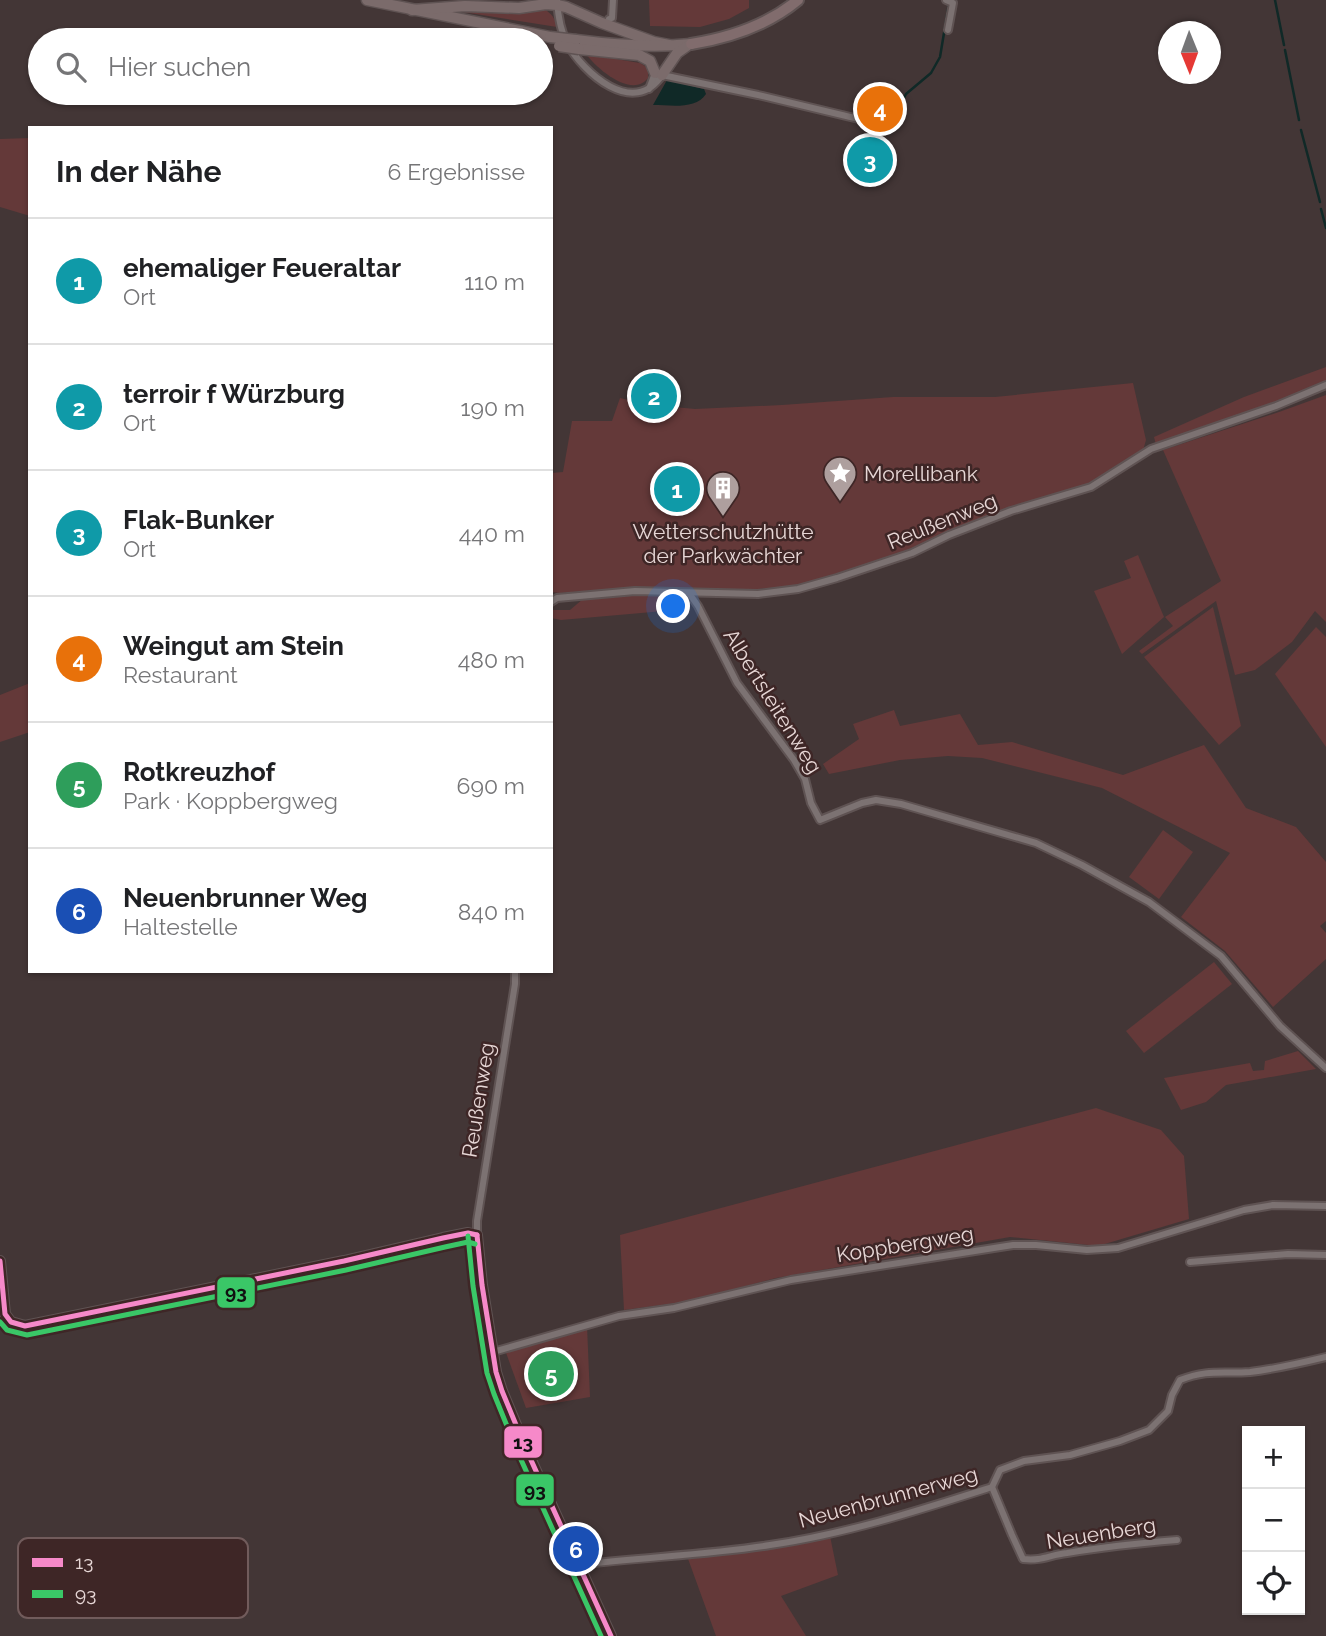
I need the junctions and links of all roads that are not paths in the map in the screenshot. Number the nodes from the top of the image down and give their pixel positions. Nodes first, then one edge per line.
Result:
1 (367, 0) edge
2 (614, 0) edge
3 (799, 1) edge
4 (948, 1) edge
5 (557, 3) edge
6 (412, 10) junction
7 (609, 19) dead end
8 (501, 28) edge
9 (948, 30) dead end
10 (553, 41) edge
11 (553, 44) edge
12 (578, 44) junction
13 (691, 44) junction
14 (668, 46) junction
15 (659, 74) junction
16 (888, 126) dead end
17 (1326, 385) edge
18 (689, 593) junction
19 (553, 601) edge
20 (515, 973) edge
21 (1326, 1068) edge
22 (1326, 1206) edge
23 (477, 1235) junction
24 (1326, 1255) edge
25 (0, 1261) edge
26 (1190, 1262) dead end
27 (493, 1352) junction
28 (1326, 1357) edge
29 (992, 1487) junction
30 (1177, 1540) dead end
31 (579, 1565) junction
32 (611, 1636) edge

1 - 6 main road
2 - 7 street
3 - 13 highway
4 - 9 street
5 - 6 main road
5 - 14 main road
5 - 15 street
6 - 8 main road
10 - 12 main road, bridge
11 - 12 main road, bridge
12 - 14 main road
12 - 15 main road
13 - 14 main road
13 - 15 main road
15 - 16 street
17 - 18 street, Reußenweg
18 - 19 street, Reußenweg
18 - 21 street, Albertsleitenweg
20 - 23 street, Reußenweg
22 - 27 street, Koppbergweg
23 - 25 street
23 - 27 street
24 - 26 street
27 - 31 street
28 - 29 street, Neuenbrunnerweg
29 - 30 street, Neuenberg
29 - 31 street, Neuenbrunnerweg
31 - 32 street

